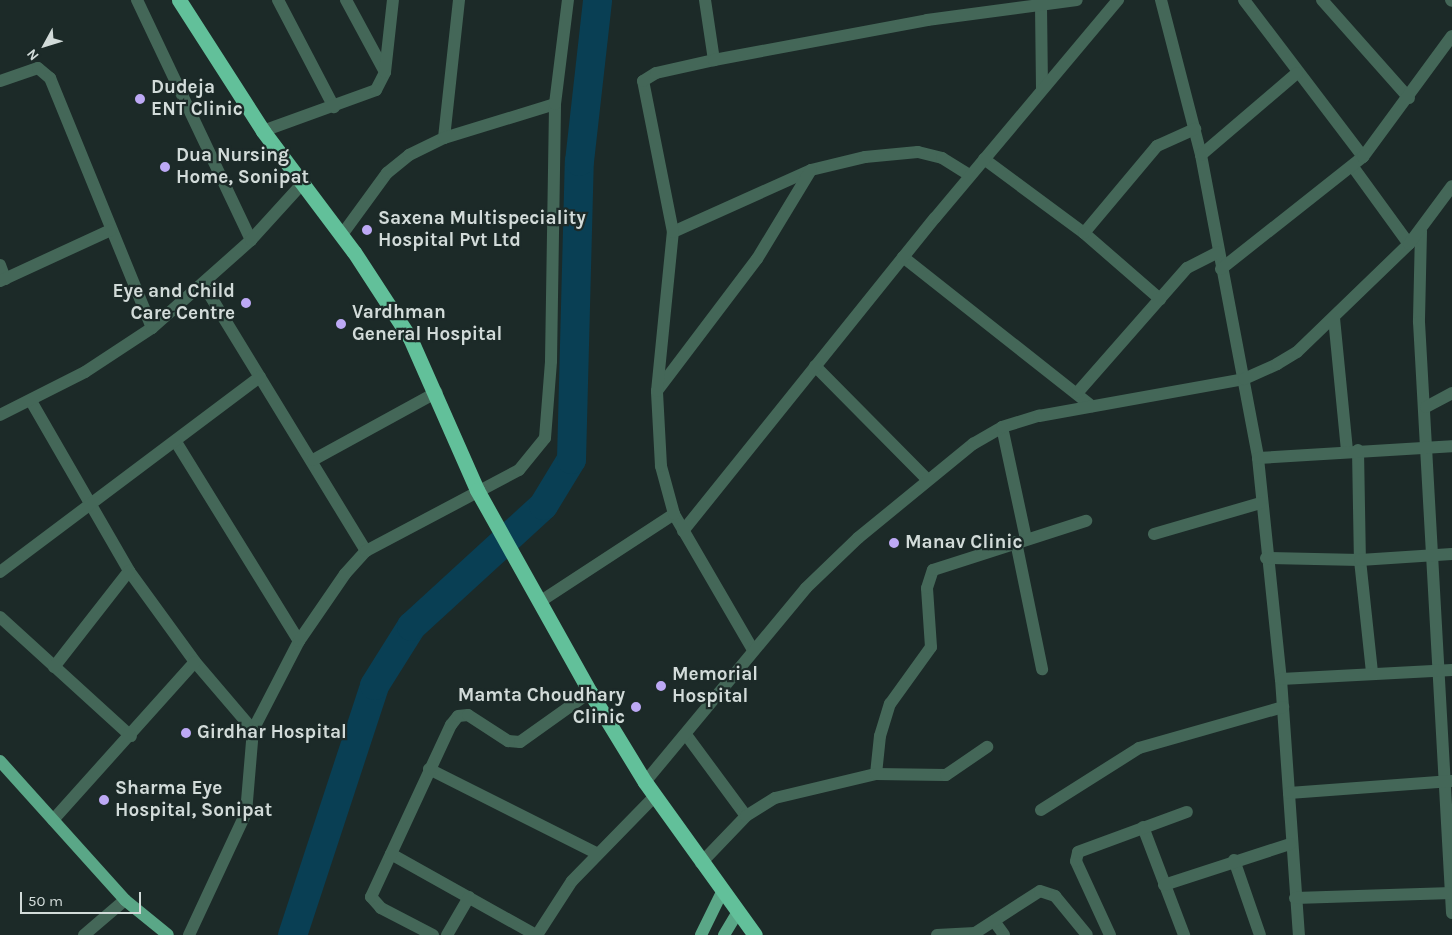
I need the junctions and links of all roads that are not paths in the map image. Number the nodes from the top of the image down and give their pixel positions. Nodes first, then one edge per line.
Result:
1 (137, 0) edge
2 (179, 0) edge
3 (278, 0) edge
4 (346, 0) edge
5 (393, 0) edge
6 (459, 0) edge
7 (568, 0) edge
8 (705, 0) edge
9 (1076, 0) edge
10 (1118, 0) edge
11 (1161, 0) edge
12 (1244, 0) edge
13 (1322, 0) edge
14 (1049, 3) edge
15 (1452, 36) edge
16 (714, 60) junction
17 (385, 72) junction
18 (1297, 73) junction
19 (0, 81) edge
20 (1042, 90) junction
21 (1409, 98) junction
22 (555, 104) junction
23 (334, 107) junction
24 (1195, 129) junction
25 (263, 131) junction
26 (444, 138) junction
27 (1200, 155) junction
28 (1364, 158) junction
29 (984, 159) junction
30 (1353, 167) junction
31 (811, 170) junction
32 (969, 176) junction
33 (302, 184) junction
34 (1452, 186) edge
35 (111, 230) junction
36 (1422, 231) junction
37 (673, 232) junction
38 (1084, 233) junction
39 (341, 236) junction
40 (250, 240) junction
41 (1409, 244) junction
42 (1218, 252) junction
43 (903, 257) junction
44 (0, 265) edge
45 (1221, 269) junction
46 (3, 280) edge
47 (203, 284) junction
48 (1160, 299) junction
49 (1334, 318) junction
50 (152, 328) junction
51 (815, 366) junction
52 (260, 377) junction
53 (1244, 379) junction
54 (657, 391) junction
55 (437, 392) junction
56 (1078, 392) junction
57 (1452, 393) edge
58 (31, 401) junction
59 (1092, 406) junction
60 (1426, 408) junction
61 (0, 415) edge
62 (1002, 428) junction
63 (176, 442) junction
64 (1452, 446) edge
65 (1429, 448) junction
66 (1352, 450) junction
67 (1258, 458) junction
68 (313, 460) junction
69 (927, 479) junction
70 (476, 490) junction
71 (1261, 503) junction
72 (91, 506) junction
73 (674, 514) junction
74 (1086, 521) dead end
75 (683, 531) junction
76 (1154, 534) dead end
77 (1021, 540) junction
78 (366, 551) junction
79 (1452, 554) edge
80 (1434, 556) junction
81 (1266, 558) junction
82 (1360, 560) junction
83 (129, 571) junction
84 (0, 572) edge
85 (541, 601) junction
86 (0, 617) edge
87 (299, 641) junction
88 (753, 650) junction
89 (196, 662) junction
90 (54, 667) junction
91 (1042, 669) dead end
92 (1446, 670) edge
93 (1372, 673) junction
94 (1281, 679) junction
95 (590, 692) junction
96 (1283, 707) junction
97 (253, 730) junction
98 (131, 736) junction
99 (687, 736) junction
100 (987, 747) dead end
101 (0, 761) edge
102 (429, 769) junction
103 (876, 774) junction
104 (1448, 781) edge
105 (645, 782) junction
106 (1289, 793) junction
107 (655, 796) junction
108 (1041, 810) dead end
109 (1187, 812) dead end
110 (746, 816) junction
111 (53, 820) junction
112 (1143, 827) junction
113 (1290, 844) junction
114 (391, 854) junction
115 (598, 854) junction
116 (1234, 860) junction
117 (701, 863) junction
118 (1164, 885) junction
119 (723, 890) junction
120 (1452, 893) edge
121 (469, 896) junction
122 (1295, 898) junction
123 (125, 900) junction
124 (738, 912) junction
125 (1452, 913) edge
126 (994, 921) junction
127 (1105, 934) edge
128 (84, 935) edge
129 (168, 935) edge
130 (190, 935) edge
131 (433, 935) edge
132 (447, 935) edge
133 (536, 935) edge
134 (701, 935) edge
135 (724, 935) edge
136 (755, 935) edge
137 (937, 935) edge
138 (1004, 935) edge
139 (1087, 935) edge
140 (1184, 935) edge
141 (1260, 935) edge
142 (1299, 935) edge

1 - 40 street
2 - 25 highway
3 - 23 street
4 - 17 street
5 - 17 street
6 - 26 street
7 - 22 street
8 - 16 street
9 - 14 street
10 - 20 street
11 - 24 street
12 - 18 street
13 - 21 street
14 - 16 street
14 - 20 street
15 - 21 street
16 - 37 street
17 - 23 street
18 - 27 street
18 - 28 street
19 - 35 street
20 - 29 street
21 - 28 street
22 - 26 street
22 - 70 street
23 - 25 street
24 - 27 street
24 - 38 street
25 - 33 highway
26 - 39 street
27 - 42 street
28 - 30 street
29 - 32 street
29 - 38 street
30 - 41 street
30 - 45 street
31 - 32 street
31 - 37 street
31 - 54 street
32 - 43 street
33 - 39 highway
33 - 40 street
34 - 36 street
35 - 46 street
35 - 50 street
36 - 41 street
36 - 60 street
37 - 54 street
38 - 48 street
39 - 55 highway
40 - 47 street
41 - 49 street
42 - 45 street
42 - 48 street
43 - 51 street
43 - 56 street
44 - 46 street
45 - 53 street
47 - 50 street
47 - 52 street
48 - 56 street
49 - 53 street
49 - 66 street
50 - 58 street
51 - 69 street
51 - 75 street
52 - 63 street
52 - 68 street
53 - 59 street
53 - 67 street
54 - 73 street
55 - 68 street
55 - 70 highway
56 - 59 street
57 - 60 street
58 - 61 street
58 - 72 street
59 - 62 street
60 - 65 street
62 - 69 street
62 - 77 street
63 - 72 street
63 - 87 street
64 - 65 street
65 - 66 street
65 - 80 street
66 - 67 street
66 - 82 street
67 - 71 street
68 - 78 street
69 - 88 street
70 - 78 street
70 - 85 highway
71 - 76 street
71 - 81 street
72 - 83 street
72 - 84 street
73 - 75 street
73 - 85 street
74 - 77 street
75 - 88 street
77 - 91 street
77 - 103 street
78 - 87 street
79 - 80 street
80 - 82 street
80 - 92 street
81 - 82 street
81 - 94 street
82 - 93 street
83 - 89 street
83 - 90 street
85 - 95 highway
86 - 90 street
87 - 97 street
88 - 99 street
89 - 97 street
89 - 98 street
90 - 98 street
92 - 93 street
92 - 104 street
93 - 94 street
94 - 96 street
95 - 102 street
95 - 105 highway
96 - 106 street
96 - 108 street
97 - 130 street
98 - 111 street
99 - 105 street
99 - 110 street
100 - 103 street
101 - 111 main road
102 - 114 street
102 - 115 street
103 - 110 street
104 - 106 street
104 - 120 street
105 - 107 highway
106 - 113 street
107 - 115 street
107 - 117 highway
109 - 112 street
110 - 117 street
111 - 123 main road
112 - 118 street
112 - 127 street
113 - 116 street
113 - 122 street
114 - 121 street
114 - 131 street
115 - 133 street
116 - 118 street
116 - 141 street
117 - 119 highway
118 - 140 street
119 - 124 highway
119 - 134 main road
120 - 122 street
120 - 125 street
121 - 132 street
121 - 133 street
122 - 142 street
123 - 128 street
123 - 129 main road
124 - 135 main road
124 - 136 highway
126 - 137 street
126 - 138 street
126 - 139 street

